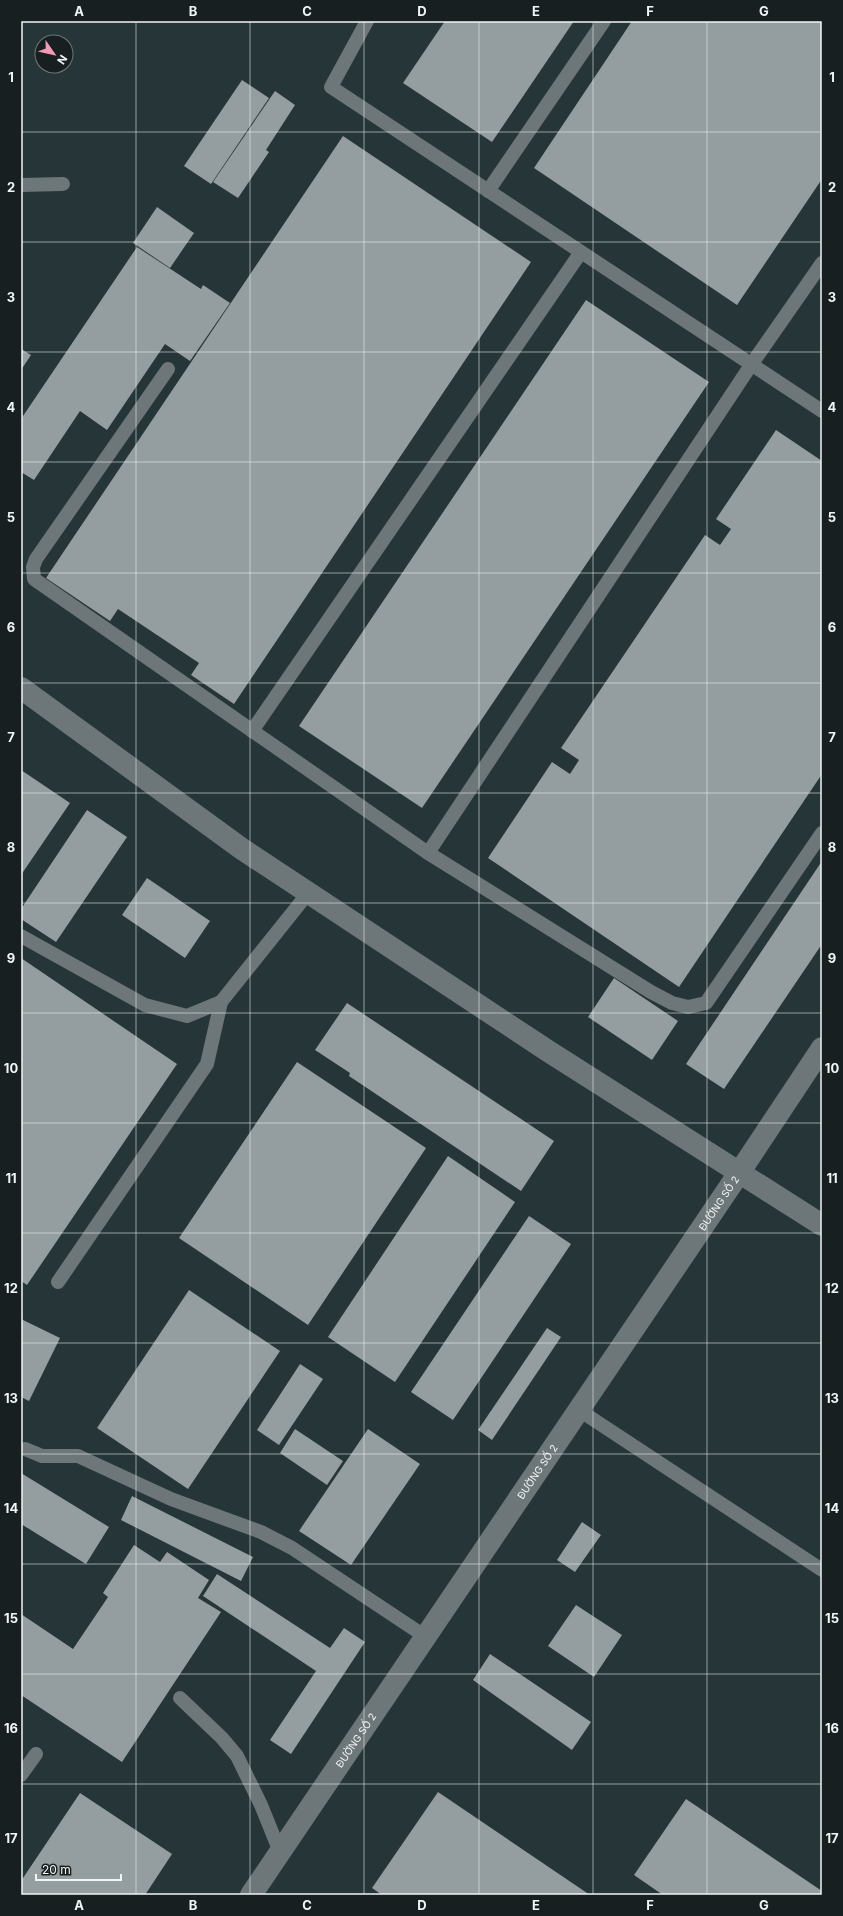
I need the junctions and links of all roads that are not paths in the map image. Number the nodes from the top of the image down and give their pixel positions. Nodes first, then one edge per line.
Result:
1 (367, 21) edge
2 (604, 21) edge
3 (63, 184) dead end
4 (21, 185) edge
5 (488, 191) junction
6 (581, 252) junction
7 (822, 263) edge
8 (751, 365) junction
9 (168, 369) dead end
10 (822, 411) edge
11 (21, 688) edge
12 (252, 731) junction
13 (822, 833) edge
14 (428, 853) junction
15 (309, 892) junction
16 (21, 936) edge
17 (222, 1002) junction
18 (822, 1048) edge
19 (739, 1173) junction
20 (822, 1225) edge
21 (58, 1282) dead end
22 (579, 1410) junction
23 (25, 1449) dead end
24 (822, 1570) edge
25 (426, 1637) junction
26 (180, 1698) dead end
27 (36, 1754) dead end
28 (21, 1775) edge
29 (280, 1852) junction
30 (251, 1895) edge

1 - 5 lane
2 - 5 lane
3 - 4 lane
5 - 6 lane
6 - 8 lane
6 - 12 lane
7 - 8 lane
8 - 10 lane
8 - 14 lane
9 - 12 lane
11 - 15 street
12 - 14 lane
13 - 14 lane
15 - 17 lane
15 - 19 street
16 - 17 lane
17 - 21 lane
18 - 19 street, ĐƯỜNG SỐ 2
19 - 20 street
19 - 22 street, ĐƯỜNG SỐ 2
22 - 24 lane
22 - 25 street, ĐƯỜNG SỐ 2
23 - 25 lane
25 - 29 street, ĐƯỜNG SỐ 2
26 - 29 lane
27 - 28 lane
29 - 30 street, ĐƯỜNG SỐ 2

